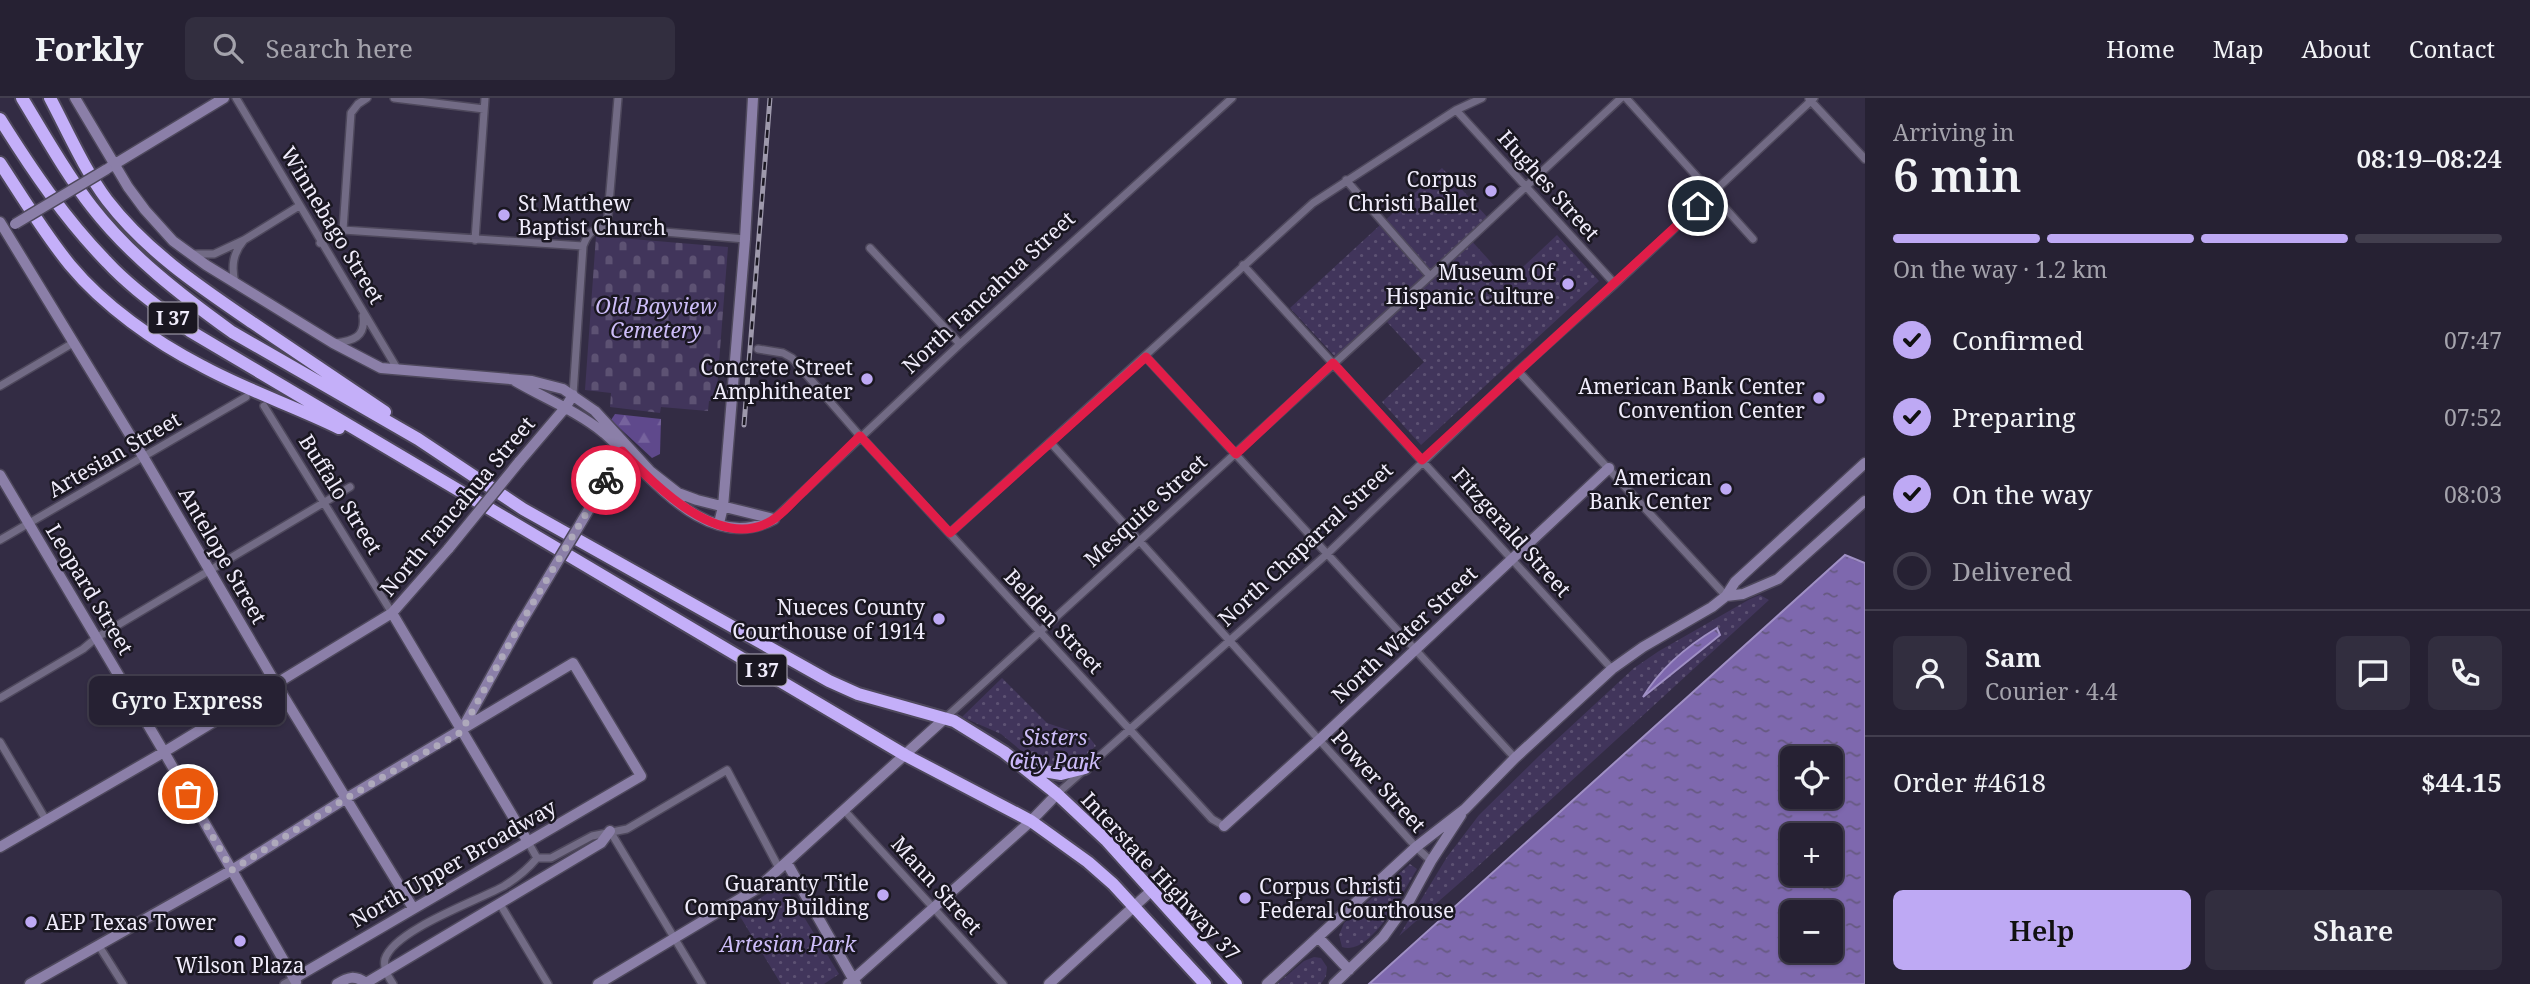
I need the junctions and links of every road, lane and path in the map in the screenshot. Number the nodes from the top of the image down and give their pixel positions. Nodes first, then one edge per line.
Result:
1 (22, 98) edge
2 (48, 98) edge
3 (75, 98) edge
4 (224, 98) edge
5 (236, 98) edge
6 (367, 98) edge
7 (394, 98) edge
8 (485, 98) edge
9 (618, 98) edge
10 (753, 98) edge
11 (1232, 98) edge
12 (1482, 98) edge
13 (1621, 98) edge
14 (1626, 98) edge
15 (1811, 99) edge
16 (484, 109) junction
17 (1456, 110) junction
18 (0, 119) edge
19 (1865, 159) edge
20 (0, 163) edge
21 (110, 167) junction
22 (1346, 180) junction
23 (1526, 187) junction
24 (1713, 192) junction
25 (299, 206) junction
26 (607, 228) junction
27 (2, 229) edge
28 (343, 230) junction
29 (745, 239) junction
30 (1753, 239) dead end
31 (244, 240) junction
32 (475, 240) junction
33 (320, 243) junction
34 (583, 246) junction
35 (870, 248) dead end
36 (188, 252) junction
37 (1243, 265) junction
38 (1430, 276) junction
39 (235, 283) junction
40 (1615, 284) junction
41 (362, 312) junction
42 (73, 343) junction
43 (333, 343) junction
44 (960, 344) junction
45 (758, 349) dead end
46 (1146, 357) junction
47 (1333, 363) junction
48 (398, 371) junction
49 (1518, 371) junction
50 (511, 379) junction
51 (0, 386) edge
52 (573, 395) junction
53 (246, 397) dead end
54 (264, 406) dead end
55 (565, 408) junction
56 (860, 436) junction
57 (418, 439) junction
58 (1050, 442) junction
59 (624, 448) junction
60 (1236, 454) junction
61 (144, 458) junction
62 (1422, 460) junction
63 (1865, 463) edge
64 (416, 465) junction
65 (1609, 468) junction
66 (0, 475) edge
67 (350, 487) dead end
68 (1865, 501) edge
69 (324, 502) junction
70 (723, 507) junction
71 (774, 519) junction
72 (29, 523) junction
73 (719, 523) junction
74 (950, 533) junction
75 (0, 540) edge
76 (1138, 541) junction
77 (1327, 554) junction
78 (1513, 559) junction
79 (209, 571) junction
80 (1726, 596) junction
81 (392, 613) junction
82 (1040, 632) junction
83 (96, 638) junction
84 (1227, 641) junction
85 (1415, 650) junction
86 (1612, 669) junction
87 (276, 684) junction
88 (0, 698) edge
89 (947, 720) junction
90 (1130, 728) junction
91 (461, 732) junction
92 (1319, 740) junction
93 (0, 742) edge
94 (164, 752) junction
95 (905, 755) junction
96 (1515, 758) junction
97 (1023, 767) junction
98 (1084, 768) junction
99 (1057, 794) junction
100 (345, 799) junction
101 (1465, 809) junction
102 (844, 810) junction
103 (46, 820) junction
104 (1031, 821) junction
105 (1224, 826) joint
106 (610, 831) junction
107 (528, 842) junction
108 (1416, 847) junction
109 (0, 848) edge
110 (537, 859) junction
111 (1431, 860) junction
112 (783, 867) junction
113 (232, 870) junction
114 (1151, 891) junction
115 (500, 904) junction
116 (934, 907) junction
117 (413, 908) junction
118 (1133, 908) junction
119 (421, 923) junction
120 (1318, 937) junction
121 (674, 939) junction
122 (99, 946) junction
123 (1349, 970) junction
124 (385, 971) junction
125 (298, 982) edge
126 (852, 982) edge
127 (30, 984) edge
128 (122, 984) edge
129 (284, 984) edge
130 (337, 984) edge
131 (365, 984) edge
132 (393, 984) edge
133 (548, 984) edge
134 (598, 984) edge
135 (702, 984) edge
136 (1003, 984) edge
137 (1049, 984) edge
138 (1205, 984) edge
139 (1236, 984) edge
140 (1267, 984) edge
141 (1334, 984) edge

1 - 57 highway, I 37
2 - 57 highway
3 - 21 main road
4 - 21 main road
5 - 25 street, Winnebago Street
6 - 28 street
7 - 16 street
8 - 16 street
9 - 26 street
10 - 29 main road
11 - 44 street, North Tancahua Street
12 - 17 street
13 - 23 street, Mesquite Street
14 - 24 street
15 - 19 street
15 - 24 street, North Chaparral Street
16 - 32 street
17 - 22 street
17 - 23 street, Hughes Street
18 - 64 highway, I 37
20 - 64 highway
21 - 27 main road, bridge
21 - 36 main road
22 - 37 street
22 - 38 street
23 - 38 street, Mesquite Street
23 - 40 street, Hughes Street
24 - 30 street
24 - 40 street, North Chaparral Street
25 - 31 street
25 - 33 street, Winnebago Street
26 - 29 street
26 - 34 street
27 - 42 main road, Antelope Street
28 - 32 street
28 - 33 street
29 - 70 main road
31 - 36 street
31 - 39 street
32 - 34 street
33 - 41 street, Winnebago Street
34 - 52 street
35 - 44 street
36 - 39 main road
37 - 46 street
37 - 47 street, Fitzgerald Street
38 - 47 street, Mesquite Street
39 - 43 main road
40 - 49 street, North Chaparral Street
41 - 43 street
41 - 48 street, Winnebago Street
42 - 51 street
42 - 61 main road, Antelope Street
43 - 48 main road
44 - 56 street, North Tancahua Street
45 - 56 street, Belden Street
46 - 58 street
46 - 60 street
47 - 60 street, Mesquite Street
47 - 62 street, Fitzgerald Street
48 - 50 main road
49 - 62 street, North Chaparral Street
49 - 65 street
50 - 52 main road
50 - 55 main road
52 - 55 main road, North Tancahua Street
52 - 59 main road
53 - 61 street, Artesian Street
54 - 69 street, Buffalo Street
55 - 59 main road
55 - 81 main road, North Tancahua Street, bridge
56 - 71 street, North Tancahua Street
56 - 74 street, Belden Street
57 - 89 highway, I 37
58 - 74 street
58 - 76 street, Power Street
59 - 70 main road
59 - 73 main road
59 - 91 main road, bridge
60 - 76 street, Mesquite Street
60 - 77 street
61 - 72 street, Artesian Street
61 - 79 main road, Antelope Street
62 - 77 street, North Chaparral Street
62 - 78 street, Fitzgerald Street
63 - 80 main road
64 - 95 highway, I 37
65 - 78 main road, North Water Street
65 - 80 street
66 - 72 main road, Leopard Street
67 - 69 street
68 - 80 main road
69 - 79 street
69 - 81 street, Buffalo Street
70 - 71 main road
70 - 73 main road
71 - 73 main road
72 - 75 street, Artesian Street
72 - 83 main road, Leopard Street
74 - 82 street, Belden Street
76 - 82 street, Mesquite Street
76 - 84 street, Power Street
77 - 84 street, North Chaparral Street
77 - 85 street
78 - 85 main road, North Water Street
78 - 86 street, Fitzgerald Street
79 - 83 street
79 - 87 main road, Antelope Street
80 - 86 main road
81 - 87 main road, North Tancahua Street
81 - 91 main road, Buffalo Street
82 - 89 street, Mesquite Street
82 - 90 street, Belden Street
83 - 88 street
83 - 94 main road, Leopard Street
84 - 90 street, North Chaparral Street
84 - 92 street, Power Street
85 - 92 main road, North Water Street
85 - 96 street
86 - 96 main road
87 - 94 main road, North Tancahua Street
87 - 100 main road, Antelope Street
89 - 95 main road, Mesquite Street
89 - 97 highway, Interstate Highway 37
90 - 98 street, North Chaparral Street
90 - 105 street, Belden Street
91 - 100 main road
91 - 107 main road, Buffalo Street
91 - 107 main road, North Upper Broadway
92 - 105 main road, North Water Street
92 - 108 street, Power Street
93 - 103 street
94 - 103 main road, North Tancahua Street
94 - 113 main road, Leopard Street
95 - 102 main road, Mesquite Street
95 - 104 highway, Interstate Highway 37
96 - 101 main road
97 - 98 highway
97 - 99 highway, Interstate Highway 37
98 - 99 street, North Chaparral Street
99 - 104 main road, North Chaparral Street
99 - 114 highway, Interstate Highway 37
100 - 113 main road
100 - 117 main road, Antelope Street
101 - 108 main road
101 - 111 main road
102 - 112 main road, Mesquite Street
102 - 116 street, Mann Street
103 - 109 main road, North Tancahua Street
104 - 116 main road, North Chaparral Street
104 - 118 highway, Interstate Highway 37
106 - 110 street
106 - 112 street
106 - 115 main road
106 - 121 street
107 - 110 street, Buffalo Street
107 - 117 main road, North Upper Broadway
108 - 111 street, Power Street
108 - 120 main road
110 - 119 street
111 - 123 main road
112 - 121 main road, Mesquite Street
112 - 126 main road
113 - 122 main road
113 - 125 main road, Leopard Street
114 - 118 main road
114 - 139 highway, Interstate Highway 37
115 - 124 main road
115 - 133 street
116 - 126 main road, North Chaparral Street
116 - 136 street, Mann Street
117 - 119 street
117 - 125 main road, North Upper Broadway
118 - 137 main road
118 - 138 highway, Interstate Highway 37
119 - 124 street
120 - 123 main road
120 - 140 main road
121 - 134 main road, Mesquite Street
121 - 135 street
122 - 127 main road
122 - 128 street
123 - 141 main road
124 - 131 main road
124 - 132 street
125 - 129 street, North Upper Broadway
130 - 131 main road

